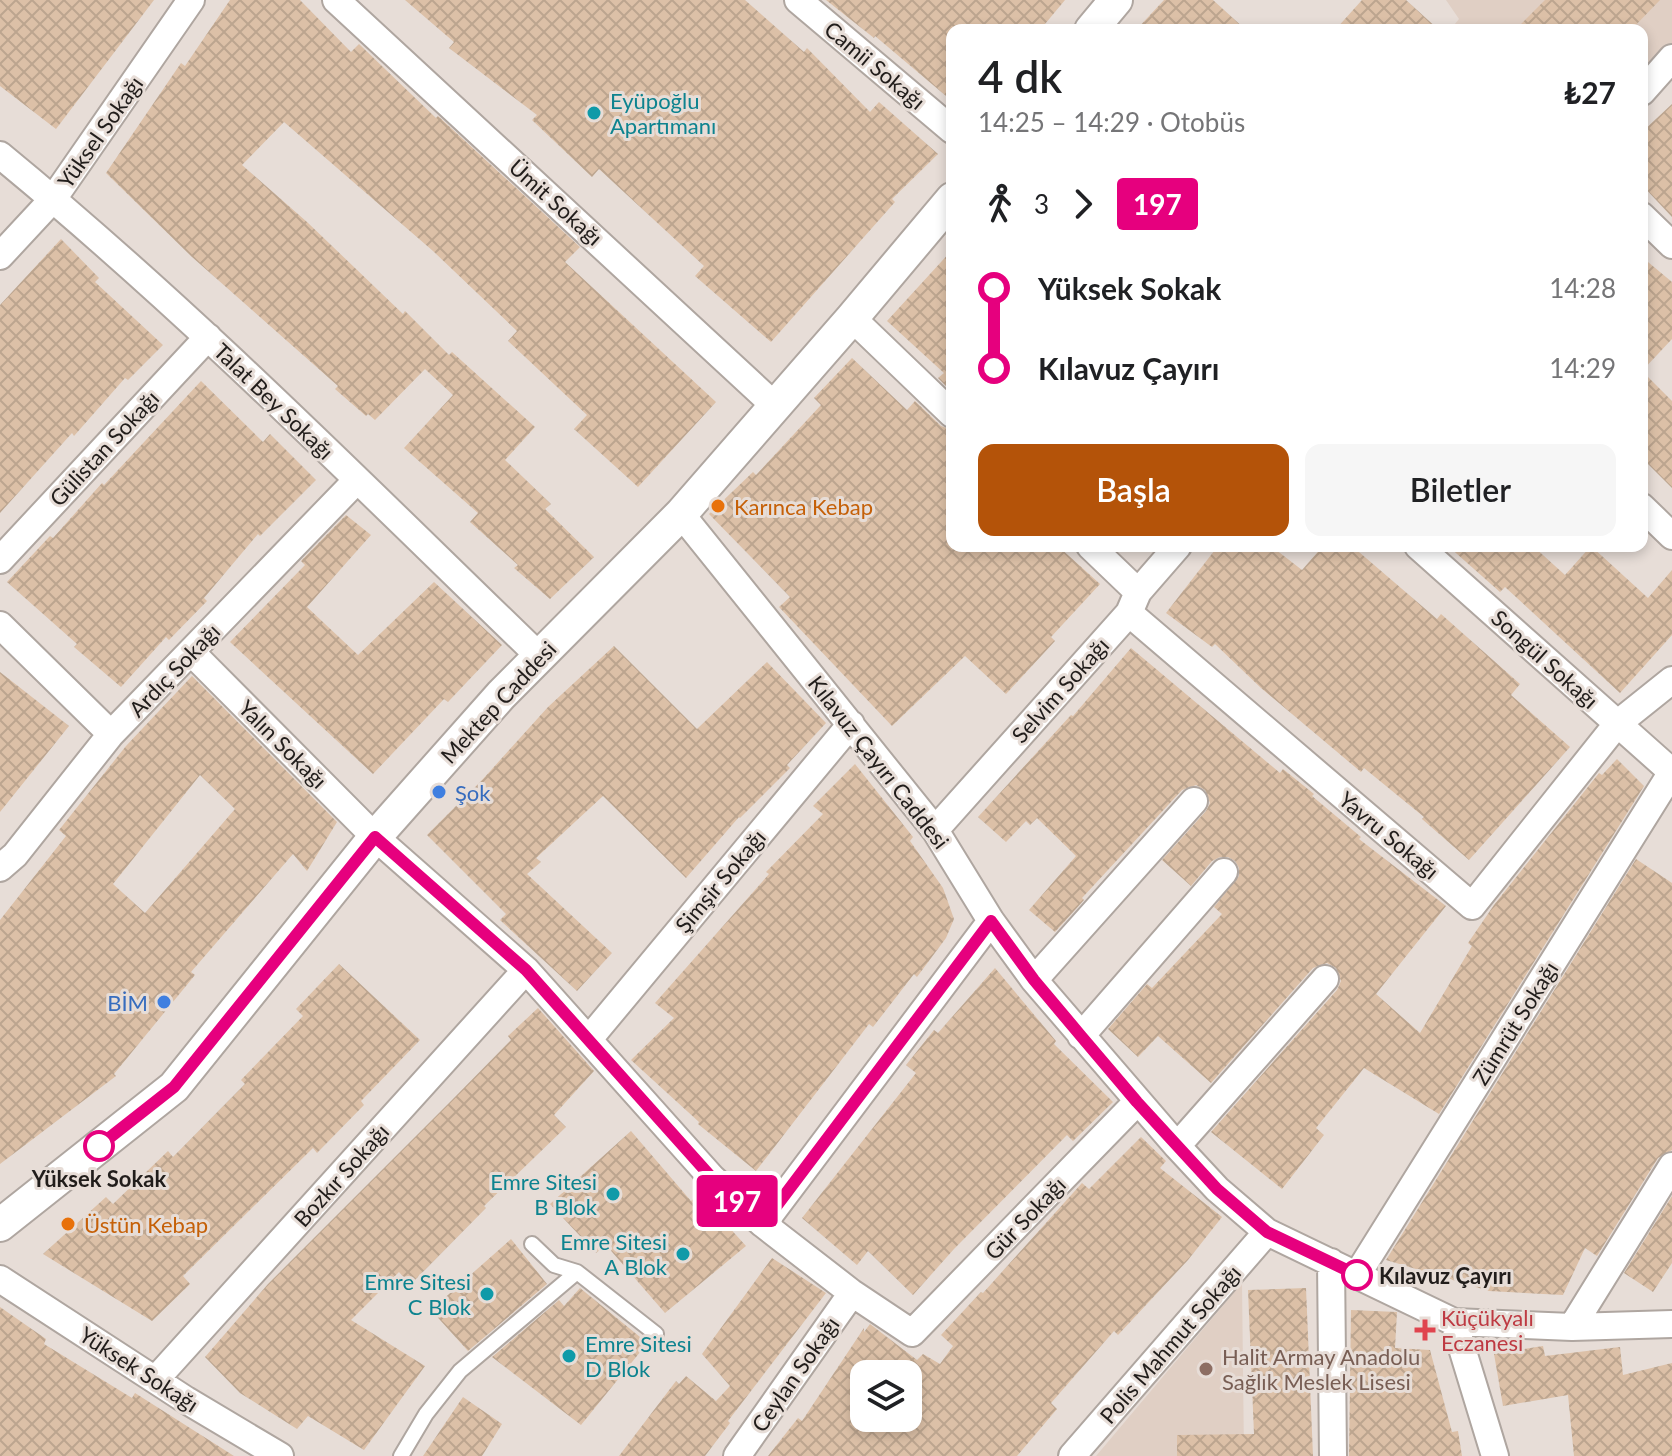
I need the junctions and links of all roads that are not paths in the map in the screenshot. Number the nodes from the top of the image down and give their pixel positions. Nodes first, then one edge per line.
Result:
1 (191, 0) edge
2 (336, 0) edge
3 (798, 0) edge
4 (1116, 0) edge
5 (1096, 24) edge
6 (1672, 58) edge
7 (1648, 85) edge
8 (946, 125) edge
9 (0, 155) edge
10 (53, 199) junction
11 (946, 206) edge
12 (1648, 222) edge
13 (1672, 245) edge
14 (0, 256) edge
15 (852, 318) junction
16 (208, 337) junction
17 (774, 405) junction
18 (946, 408) edge
19 (357, 480) junction
20 (1648, 513) edge
21 (681, 514) junction
22 (1672, 536) edge
23 (1095, 552) edge
24 (1173, 552) edge
25 (1425, 552) edge
26 (0, 560) edge
27 (1134, 602) junction
28 (0, 625) edge
29 (191, 652) junction
30 (539, 656) junction
31 (1672, 680) edge
32 (851, 724) junction
33 (1617, 724) junction
34 (111, 734) junction
35 (1672, 772) edge
36 (1194, 801) dead end
37 (935, 830) junction
38 (375, 837) junction
39 (0, 868) edge
40 (1224, 872) dead end
41 (991, 921) junction
42 (526, 970) junction
43 (1325, 979) dead end
44 (1034, 980) junction
45 (1081, 1036) junction
46 (589, 1039) junction
47 (1137, 1102) junction
48 (1177, 1146) junction
49 (1672, 1166) edge
50 (763, 1224) junction
51 (0, 1225) edge
52 (1267, 1232) junction
53 (532, 1244) dead end
54 (1331, 1262) junction
55 (577, 1272) junction
56 (1357, 1275) junction
57 (0, 1279) edge
58 (852, 1293) junction
59 (1454, 1322) junction
60 (1672, 1324) edge
61 (1572, 1327) junction
62 (912, 1333) joint
63 (656, 1334) dead end
64 (156, 1379) junction
65 (280, 1456) edge
66 (401, 1456) edge
67 (737, 1456) edge
68 (1072, 1456) edge
69 (1333, 1456) edge
70 (1495, 1456) edge

1 - 10 street, Yüksel Sokağı
2 - 17 street, Ümit Sokağı
3 - 8 street, Camii Sokağı
4 - 5 street
6 - 7 street
9 - 10 street, Talat Bey Sokağı
10 - 14 street, Yüksel Sokağı
10 - 16 street, Talat Bey Sokağı
11 - 15 street, Mektep Caddesi
12 - 13 street
15 - 17 street, Mektep Caddesi
15 - 18 street
16 - 19 street, Talat Bey Sokağı
16 - 26 street, Gülistan Sokağı
17 - 21 street, Mektep Caddesi
19 - 29 street, Ardıç Sokağı
19 - 30 street, Talat Bey Sokağı
20 - 22 street
21 - 30 street, Mektep Caddesi
21 - 32 street, Kılavuz Çayırı Caddesi
23 - 27 street, Yavru Sokağı
24 - 27 street, Selvim Sokağı
25 - 33 street, Songül Sokağı
27 - 33 street, Yavru Sokağı
27 - 37 street, Selvim Sokağı
28 - 34 street
29 - 34 street, Ardıç Sokağı
29 - 38 street, Yalın Sokağı
30 - 38 street, Mektep Caddesi
31 - 33 street
32 - 37 street, Kılavuz Çayırı Caddesi
32 - 46 street, Şimşir Sokağı
33 - 35 street, Songül Sokağı
34 - 39 street, Ardıç Sokağı
35 - 56 street, Zümrüt Sokağı
36 - 44 street
37 - 41 street, Kılavuz Çayırı Caddesi
38 - 42 street, Yalın Sokağı
38 - 51 street, Mektep Caddesi
40 - 45 street
41 - 44 street, Kılavuz Çayırı Caddesi
41 - 50 street
42 - 46 street, Yalın Sokağı
42 - 64 street, Bozkır Sokağı
43 - 48 street
44 - 45 street, Kılavuz Çayırı Caddesi
45 - 47 street, Kılavuz Çayırı Caddesi
46 - 50 street, Yalın Sokağı
47 - 48 street, Kılavuz Çayırı Caddesi
47 - 62 street, Gür Sokağı
48 - 52 street, Kılavuz Çayırı Caddesi
49 - 61 street
50 - 58 street, Yalın Sokağı
52 - 54 street, Kılavuz Çayırı Caddesi
52 - 68 street, Polis Mahmut Sokağı
53 - 55 lane
54 - 56 street, Kılavuz Çayırı Caddesi
54 - 69 street
55 - 63 lane
55 - 66 lane
56 - 59 street, Kılavuz Çayırı Caddesi
57 - 64 street, Yüksek Sokağı
58 - 62 street, Yalın Sokağı
58 - 67 street, Ceylan Sokağı
59 - 61 street, Kılavuz Çayırı Caddesi
59 - 70 street
60 - 61 street, Kılavuz Çayırı Caddesi
64 - 65 street, Yüksek Sokağı

